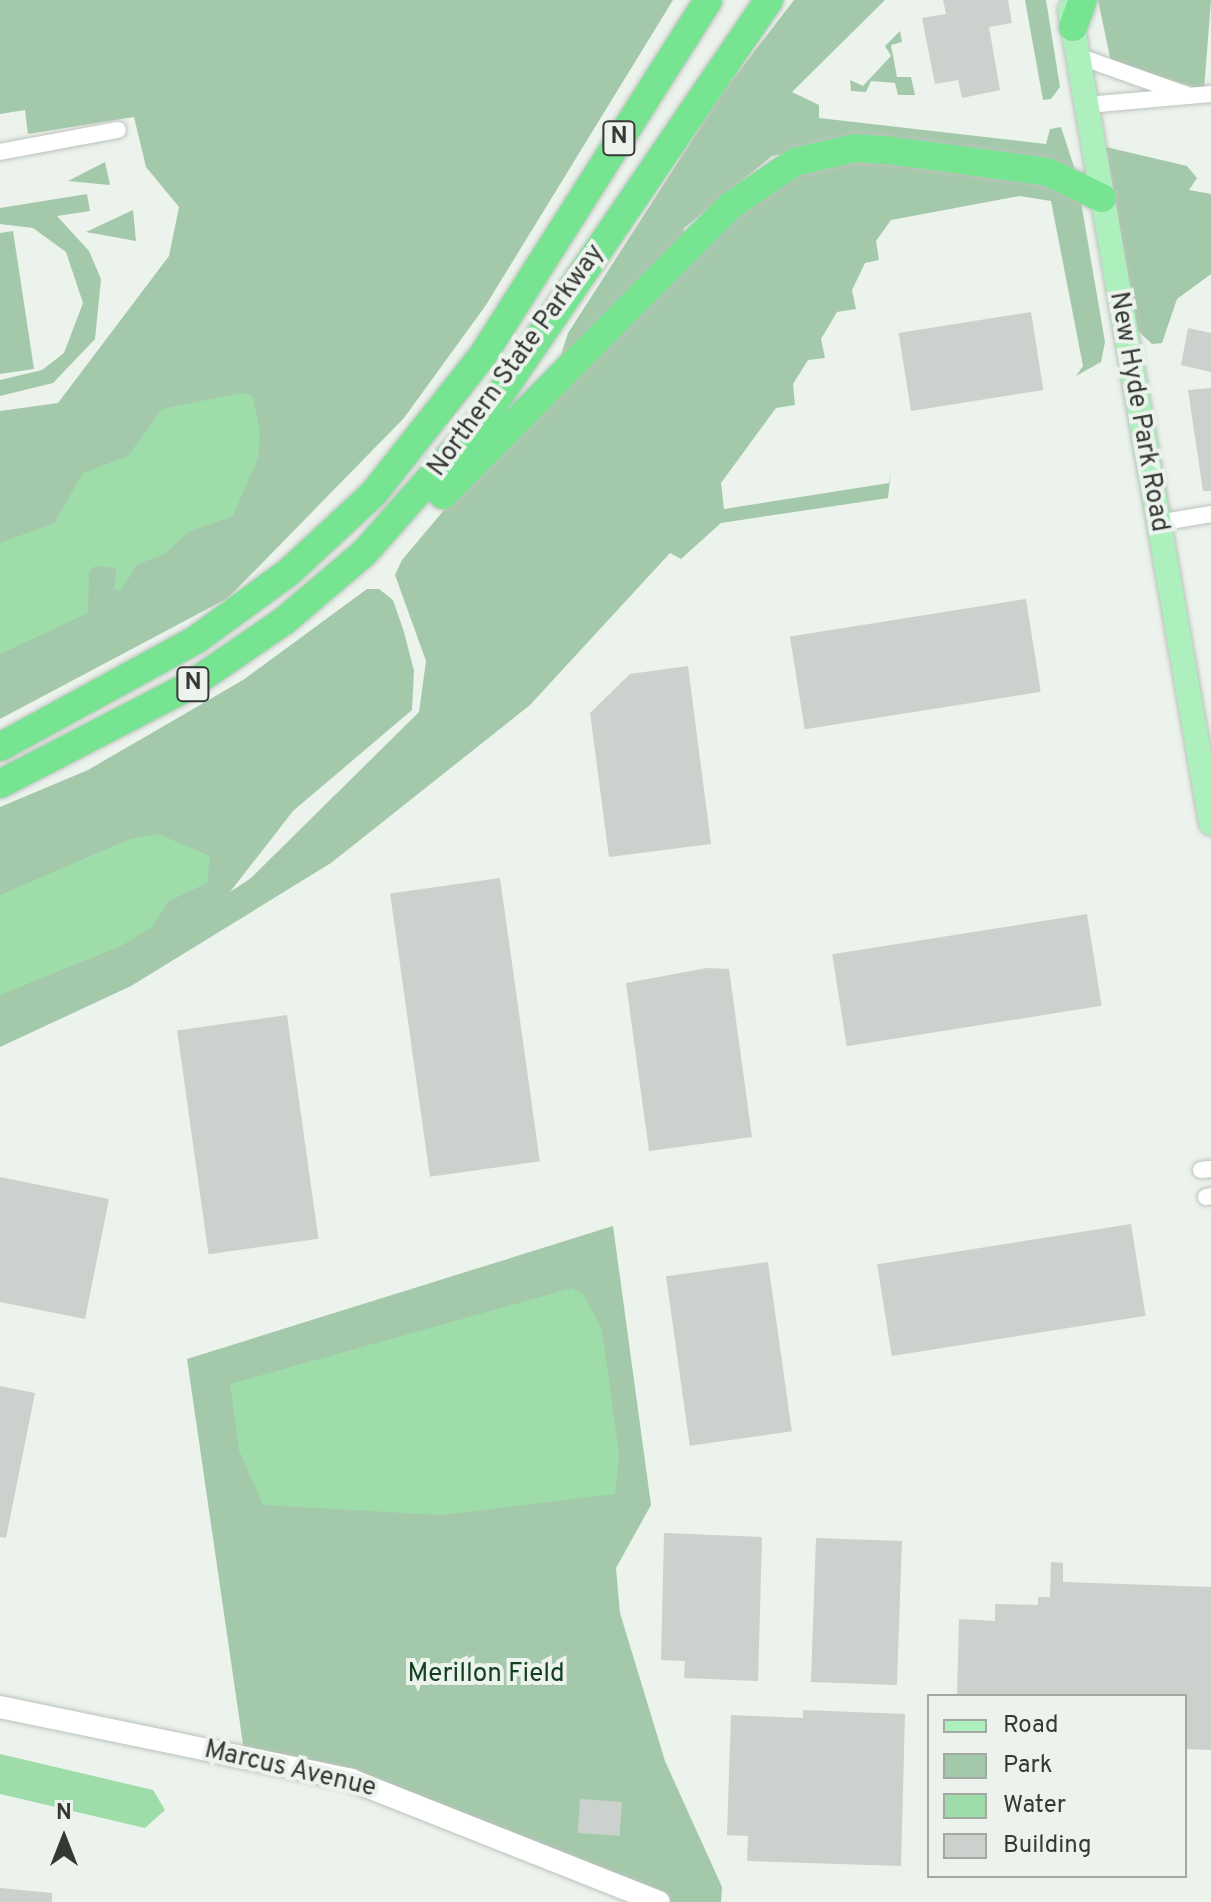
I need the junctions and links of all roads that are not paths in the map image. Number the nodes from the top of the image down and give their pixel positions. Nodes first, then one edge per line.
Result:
1 (684, 0) edge
2 (708, 0) edge
3 (769, 0) edge
4 (1083, 0) edge
5 (1071, 14) edge
6 (1078, 56) junction
7 (1211, 94) edge
8 (1191, 95) junction
9 (1087, 105) junction
10 (118, 130) dead end
11 (0, 152) edge
12 (1102, 198) junction
13 (532, 278) junction
14 (1211, 514) edge
15 (1158, 523) junction
16 (365, 552) junction
17 (0, 747) edge
18 (0, 784) edge
19 (1211, 823) edge
20 (0, 1707) edge
21 (659, 1902) edge

1 - 13 highway
2 - 13 highway, Northern State Parkway / N
3 - 16 highway, Northern State Parkway / N
4 - 5 highway
5 - 6 main road, New Hyde Park Road
6 - 8 street
6 - 9 main road, New Hyde Park Road
7 - 8 street
8 - 9 street
9 - 12 main road, New Hyde Park Road
10 - 11 street
12 - 15 main road, New Hyde Park Road
12 - 16 highway
13 - 17 highway, Northern State Parkway / N
14 - 15 street
15 - 19 main road, New Hyde Park Road
16 - 18 highway, Northern State Parkway / N
20 - 21 main road, Marcus Avenue

